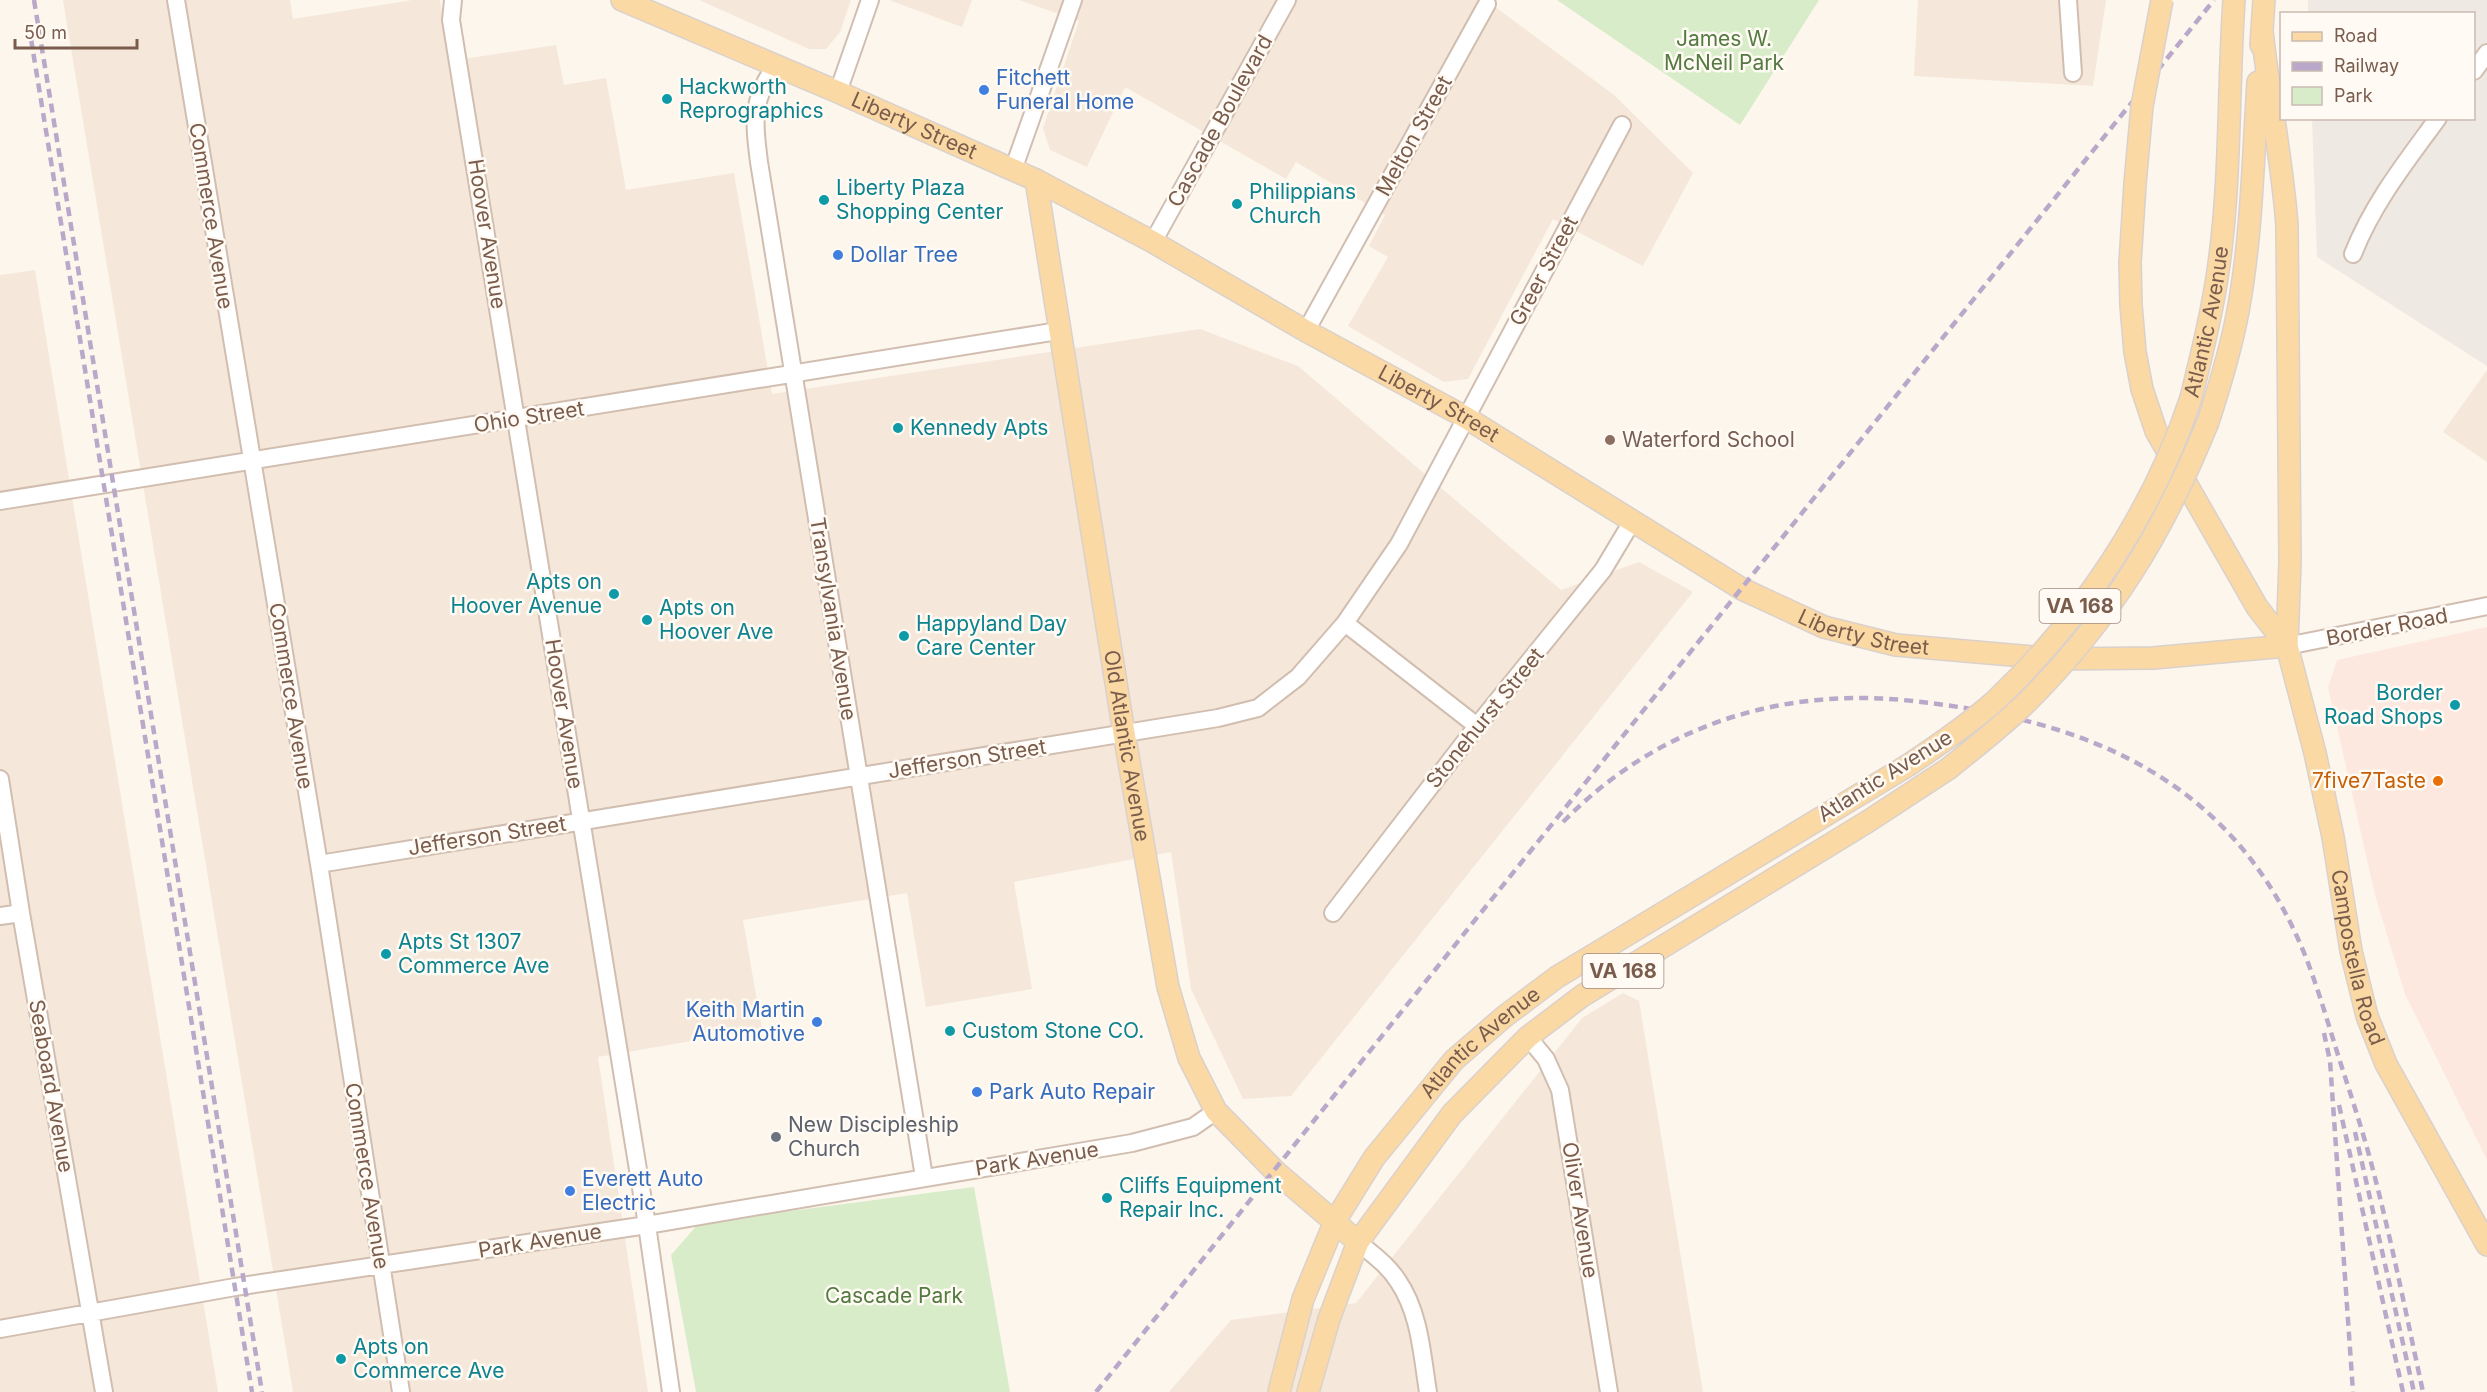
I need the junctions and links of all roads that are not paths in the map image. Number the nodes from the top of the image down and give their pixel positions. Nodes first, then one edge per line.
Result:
1 (176, 0) edge
2 (453, 0) edge
3 (622, 0) edge
4 (870, 0) edge
5 (1073, 0) edge
6 (1287, 0) edge
7 (2068, 0) edge
8 (2162, 0) edge
9 (2234, 0) edge
10 (2264, 0) edge
11 (1487, 4) dead end
12 (2262, 31) junction
13 (2487, 53) edge
14 (776, 65) junction
15 (2475, 70) edge
16 (2073, 73) dead end
17 (838, 92) junction
18 (2437, 120) edge
19 (1622, 125) dead end
20 (1013, 170) junction
21 (1036, 180) junction
22 (1153, 242) junction
23 (2353, 254) dead end
24 (1058, 331) junction
25 (1306, 332) junction
26 (794, 374) junction
27 (1465, 417) junction
28 (517, 419) junction
29 (252, 461) junction
30 (0, 501) edge
31 (1633, 520) junction
32 (2487, 606) edge
33 (1345, 623) junction
34 (2287, 646) junction
35 (1477, 726) junction
36 (1124, 733) junction
37 (859, 777) junction
38 (0, 779) edge
39 (581, 821) junction
40 (319, 864) junction
41 (21, 913) junction
42 (1333, 913) dead end
43 (0, 916) edge
44 (1528, 1037) junction
45 (1216, 1111) junction
46 (924, 1177) junction
47 (1335, 1221) junction
48 (647, 1225) junction
49 (1358, 1242) junction
50 (2487, 1245) edge
51 (380, 1266) junction
52 (91, 1313) junction
53 (0, 1329) edge
54 (104, 1392) edge
55 (401, 1392) edge
56 (671, 1392) edge
57 (1279, 1392) edge
58 (1308, 1392) edge
59 (1428, 1392) edge
60 (1609, 1392) edge

1 - 29 street, Commerce Avenue
2 - 28 street, Hoover Avenue
3 - 14 main road, Liberty Street
4 - 17 street
5 - 20 street
6 - 22 street, Cascade Boulevard
7 - 16 street
8 - 34 main road, bridge
9 - 47 main road, Atlantic Avenue / VA 168, bridge
10 - 12 main road, VA 168
11 - 25 street, Melton Street
12 - 34 main road
12 - 44 main road, Atlantic Avenue / VA 168, bridge
13 - 15 street
14 - 17 main road, Liberty Street
14 - 26 street, Transylvania Avenue
17 - 20 main road, Liberty Street
18 - 23 street
19 - 27 street, Greer Street
20 - 21 main road, Liberty Street
21 - 22 main road, Liberty Street
21 - 24 main road, Old Atlantic Avenue
22 - 25 main road, Liberty Street
24 - 26 street, Ohio Street
24 - 36 main road, Old Atlantic Avenue
25 - 27 main road, Liberty Street
26 - 28 street, Ohio Street
26 - 37 street, Transylvania Avenue
27 - 31 main road, Liberty Street
27 - 33 street, Jefferson Street
28 - 29 street, Ohio Street
28 - 39 street, Hoover Avenue
29 - 30 street, Ohio Street
29 - 40 street, Commerce Avenue
31 - 34 main road, Liberty Street
31 - 35 street, Stonehurst Street
32 - 34 street, Border Road
33 - 35 street
33 - 36 street, Jefferson Street
34 - 50 main road, Campostella Road
35 - 42 street, Stonehurst Street
36 - 37 street, Jefferson Street
36 - 45 main road, Old Atlantic Avenue
37 - 39 street, Jefferson Street
37 - 46 street, Transylvania Avenue
38 - 41 street, Seaboard Avenue
39 - 40 street, Jefferson Street
39 - 48 street, Hoover Avenue
40 - 51 street, Commerce Avenue
41 - 43 street
41 - 52 street, Seaboard Avenue
44 - 49 main road, Atlantic Avenue / VA 168
44 - 60 street, Oliver Avenue
45 - 46 street, Park Avenue
45 - 47 main road, Old Atlantic Avenue
46 - 48 street, Park Avenue
47 - 49 main road, Old Atlantic Avenue
47 - 57 main road, Atlantic Avenue / VA 168
48 - 51 street, Park Avenue
48 - 56 street, Hoover Avenue
49 - 58 main road, Atlantic Avenue / VA 168
49 - 59 street
51 - 52 street, Park Avenue
51 - 55 street, Commerce Avenue
52 - 53 street, Park Avenue
52 - 54 street, Seaboard Avenue

